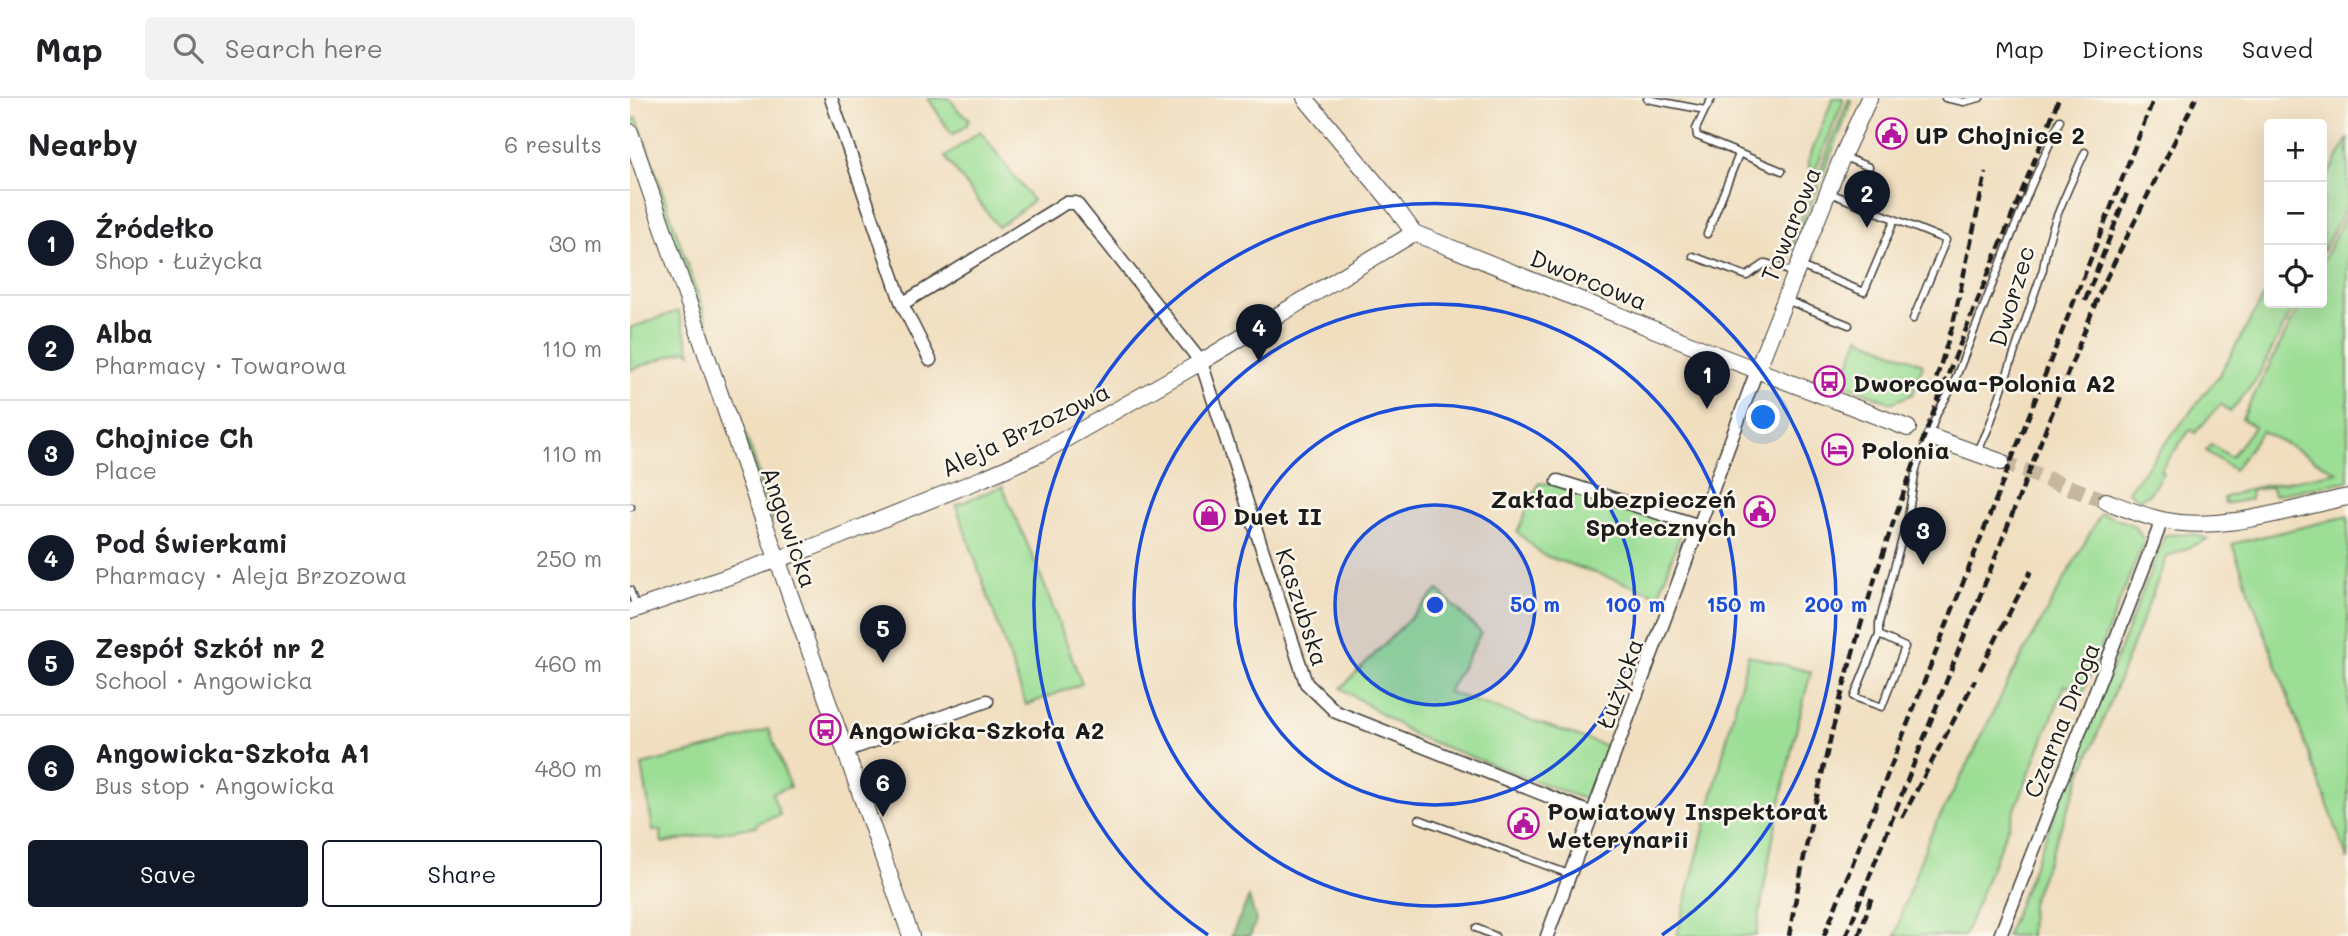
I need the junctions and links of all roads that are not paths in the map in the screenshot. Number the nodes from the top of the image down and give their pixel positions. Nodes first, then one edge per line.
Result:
1 (831, 98) edge
2 (1306, 98) edge
3 (1712, 98) edge
4 (1869, 98) edge
5 (1945, 98) edge
6 (1980, 98) edge
7 (1647, 99) edge
8 (1705, 110) junction
9 (2060, 120) dead end
10 (630, 132) edge
11 (2085, 152) dead end
12 (1739, 154) junction
13 (1842, 157) junction
14 (1869, 167) dead end
15 (1782, 171) dead end
16 (1828, 192) junction
17 (1895, 219) junction
18 (1414, 233) junction
19 (1707, 234) dead end
20 (1693, 256) dead end
21 (1796, 269) junction
22 (1784, 299) junction
23 (902, 304) junction
24 (1913, 319) dead end
25 (1849, 324) dead end
26 (930, 360) dead end
27 (1201, 362) junction
28 (1757, 370) junction
29 (1908, 428) dead end
30 (1931, 437) dead end
31 (1977, 453) junction
32 (2001, 462) tunnel mouth
33 (1558, 481) dead end
34 (2348, 497) edge
35 (2106, 501) tunnel mouth
36 (2160, 520) junction
37 (1700, 526) junction
38 (778, 560) junction
39 (630, 590) edge
40 (633, 610) edge
41 (1879, 635) junction
42 (987, 701) dead end
43 (845, 751) junction
44 (1593, 814) junction
45 (1419, 819) dead end
46 (1570, 875) junction
47 (1476, 928) dead end
48 (911, 936) edge
49 (1495, 936) edge
50 (1547, 936) edge
51 (2000, 936) edge

1 - 23 street
2 - 18 street
3 - 8 lane
4 - 13 street, Towarowa
5 - 6 lane
7 - 8 lane
8 - 12 lane
9 - 41 lane
10 - 38 street, Angowicka
11 - 31 lane, Dworzec
12 - 15 lane
12 - 19 lane
13 - 14 lane
13 - 16 street, Towarowa
16 - 17 lane
16 - 21 street, Towarowa
17 - 21 lane
17 - 24 lane
18 - 27 street, Aleja Brzozowa
18 - 28 street, Dworcowa
20 - 21 lane
21 - 22 street, Towarowa
22 - 25 lane
22 - 28 street, Towarowa
23 - 26 street
23 - 27 street, Kaszubska
27 - 38 street, Aleja Brzozowa
27 - 44 street, Kaszubska
28 - 29 street, Dworcowa
28 - 37 street, Łużycka
30 - 31 street
31 - 32 street
33 - 37 street
34 - 36 street
35 - 36 street
36 - 51 street, Czarna Droga
37 - 44 street, Łużycka
38 - 40 street, Aleja Brzozowa
38 - 43 street, Angowicka
39 - 40 lane
41 - 41 lane
42 - 43 street
43 - 48 street, Angowicka
44 - 46 street, Łużycka
45 - 46 lane
46 - 50 street, Łużycka
47 - 49 lane

